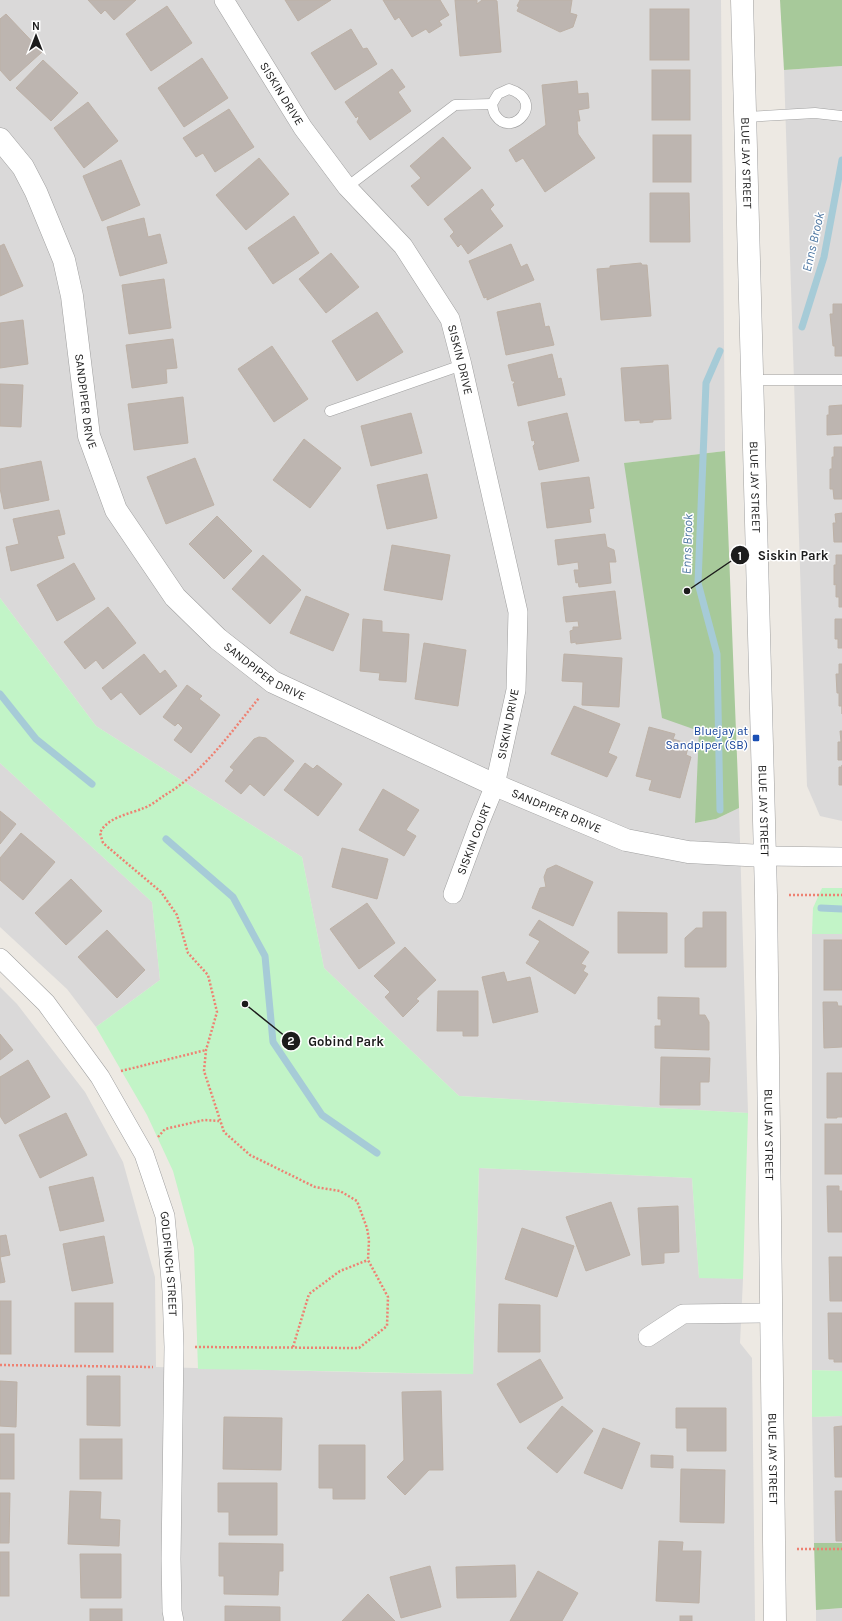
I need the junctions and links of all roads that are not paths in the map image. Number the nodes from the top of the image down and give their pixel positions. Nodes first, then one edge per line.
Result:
1 (224, 0) edge
2 (742, 0) edge
3 (492, 104) dead end
4 (842, 116) edge
5 (746, 117) junction
6 (0, 139) edge
7 (347, 187) junction
8 (462, 365) junction
9 (753, 380) junction
10 (842, 380) edge
11 (330, 411) dead end
12 (496, 785) junction
13 (765, 856) junction
14 (842, 857) edge
15 (453, 894) dead end
16 (0, 958) edge
17 (772, 1313) junction
18 (648, 1337) dead end
19 (174, 1621) edge
20 (775, 1621) edge

1 - 7 street, SISKIN DRIVE
2 - 5 street, BLUE JAY STREET
3 - 7 lane
4 - 5 lane
5 - 9 street, BLUE JAY STREET
6 - 12 street, SANDPIPER DRIVE
7 - 8 street, SISKIN DRIVE
8 - 11 lane
8 - 12 street, SISKIN DRIVE
9 - 10 lane
9 - 13 street, BLUE JAY STREET
12 - 13 street, SANDPIPER DRIVE
12 - 15 street, SISKIN COURT
13 - 14 street, SANDPIPER DRIVE
13 - 17 street, BLUE JAY STREET
16 - 19 street, GOLDFINCH STREET
17 - 18 street
17 - 20 street, BLUE JAY STREET

